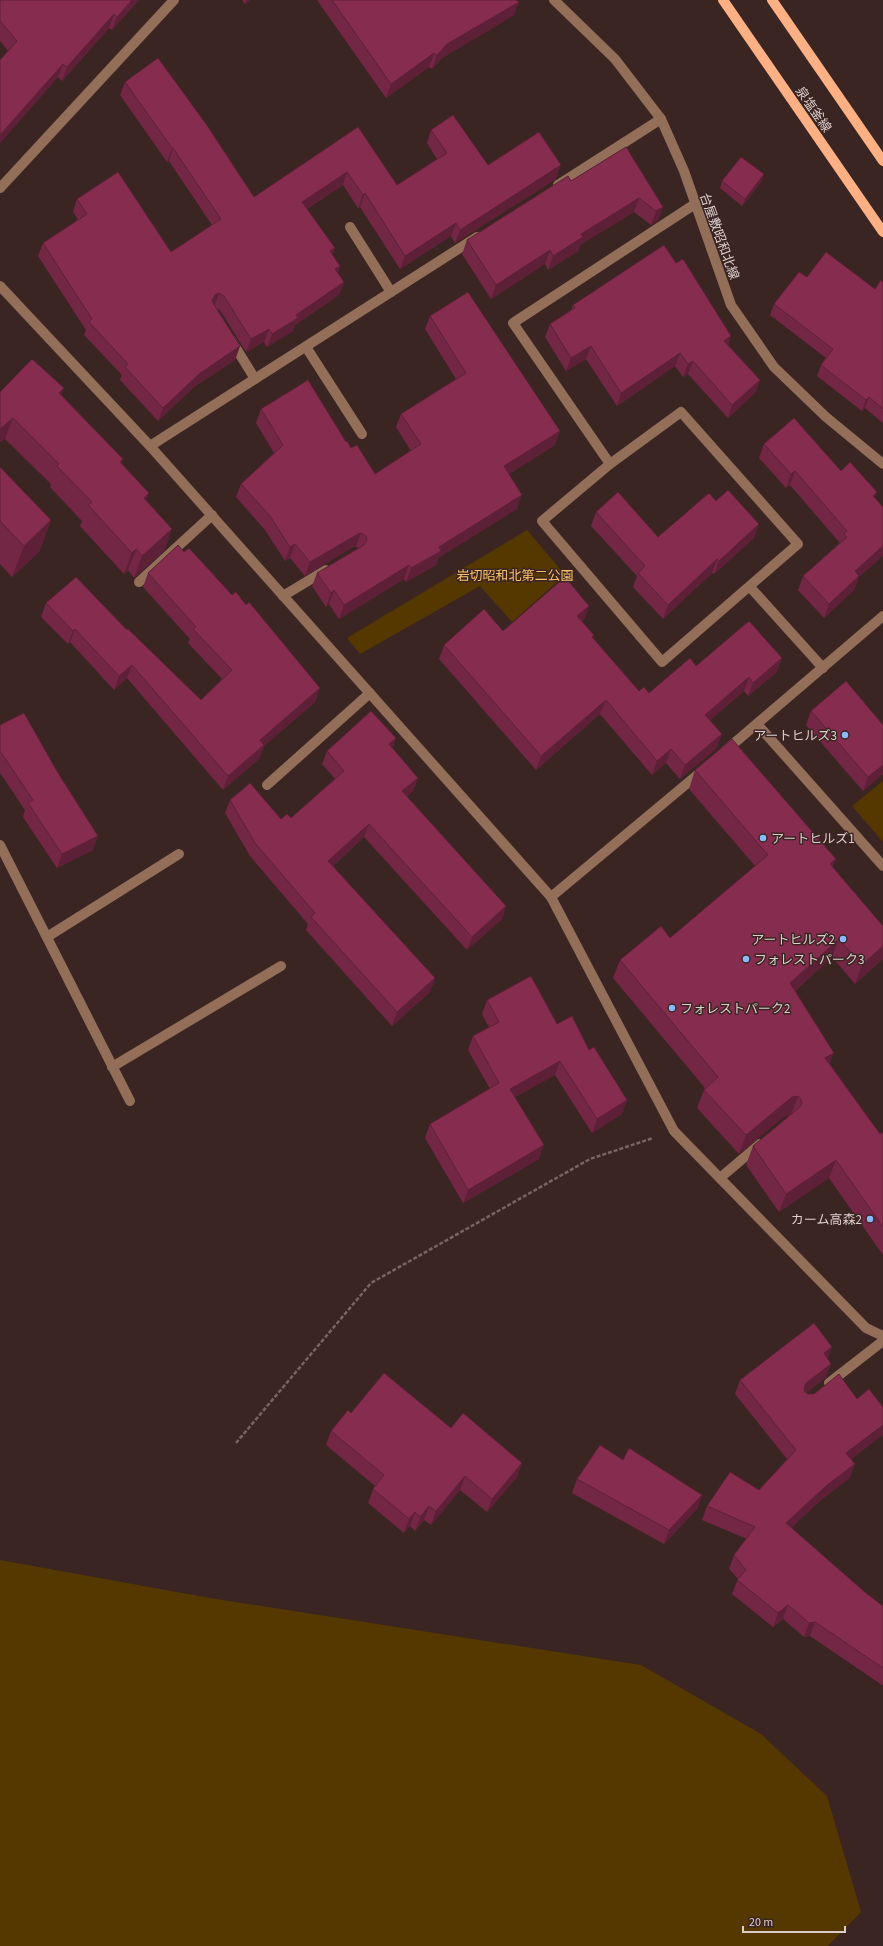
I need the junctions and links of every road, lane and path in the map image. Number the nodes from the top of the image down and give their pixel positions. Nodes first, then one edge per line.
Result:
1 (174, 0) edge
2 (554, 0) edge
3 (723, 0) edge
4 (772, 0) edge
5 (661, 119) junction
6 (883, 161) edge
7 (0, 188) edge
8 (546, 192) edge
9 (695, 204) junction
10 (350, 227) dead end
11 (486, 231) edge
12 (883, 232) edge
13 (0, 286) edge
14 (391, 292) junction
15 (227, 333) edge
16 (306, 347) junction
17 (256, 379) junction
18 (362, 434) dead end
19 (150, 446) junction
20 (610, 464) junction
21 (883, 464) edge
22 (212, 515) junction
23 (336, 564) edge
24 (139, 582) dead end
25 (750, 587) junction
26 (284, 596) junction
27 (883, 616) edge
28 (823, 668) junction
29 (370, 693) junction
30 (757, 724) junction
31 (267, 785) dead end
32 (0, 845) edge
33 (178, 854) dead end
34 (883, 866) edge
35 (551, 898) junction
36 (47, 937) junction
37 (281, 966) dead end
38 (112, 1067) junction
39 (130, 1101) dead end
40 (674, 1131) junction
41 (766, 1140) edge
42 (720, 1178) junction
43 (883, 1336) edge
44 (883, 1341) edge
45 (823, 1388) edge
46 (236, 1443) dead end

1 - 7 street
2 - 5 street, 台屋敷昭和北線
3 - 12 main road, 泉塩釜線
4 - 6 main road, 泉塩釜線
5 - 8 street
5 - 9 street, 台屋敷昭和北線
9 - 20 street
9 - 21 street, 台屋敷昭和北線
10 - 14 street
11 - 14 street
13 - 19 street
14 - 16 street
15 - 17 street
16 - 17 street
16 - 18 street
17 - 19 street
19 - 22 street
20 - 25 street
20 - 25 street
22 - 24 street
22 - 26 street
23 - 26 street
25 - 28 street
26 - 29 street
27 - 28 street
28 - 30 street
29 - 31 street
29 - 35 street
30 - 34 street
30 - 35 street
32 - 36 street
33 - 36 street
35 - 40 street
36 - 38 street
37 - 38 street
38 - 39 street
40 - 42 street
40 - 46 path
41 - 42 street
42 - 43 street
44 - 45 street

